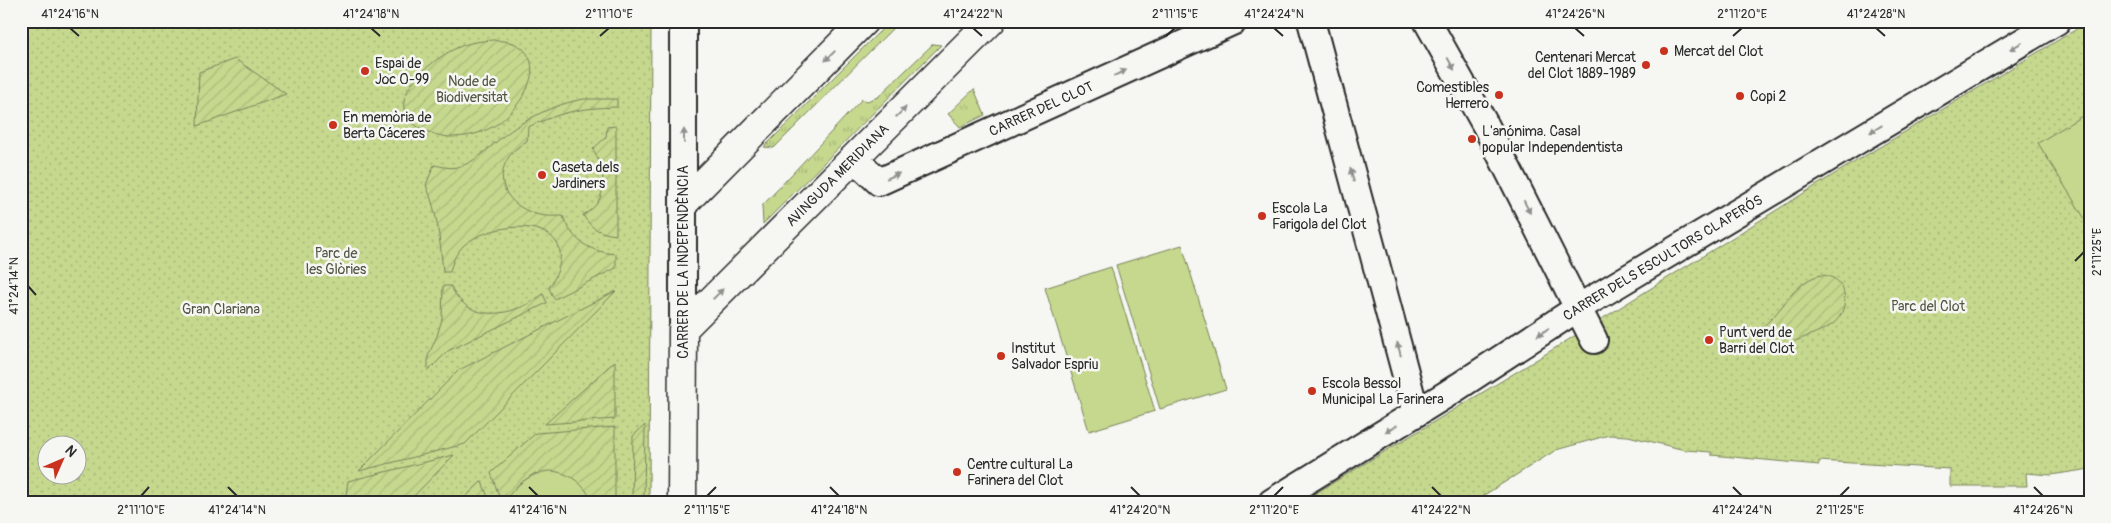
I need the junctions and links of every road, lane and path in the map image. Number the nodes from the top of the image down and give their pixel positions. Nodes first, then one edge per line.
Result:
1 (683, 21) edge
2 (864, 21) edge
3 (990, 21) edge
4 (1234, 21) edge
5 (1311, 21) edge
6 (1427, 21) edge
7 (2058, 21) edge
8 (854, 159) junction
9 (684, 202) junction
10 (1578, 308) junction
11 (683, 329) junction
12 (1594, 340) dead end
13 (1416, 413) junction
14 (682, 502) edge
15 (1272, 502) edge

9 -> 1 street, CARRER DE LA INDEPENDÈNCIA
2 -> 9 street
8 -> 3 street, AVINGUDA MERIDIANA
8 -> 4 street, CARRER DEL CLOT
13 -> 5 street
6 -> 10 street
7 -> 10 street, CARRER DELS ESCULTORS CLAPERÓS
11 -> 8 street, AVINGUDA MERIDIANA
9 - 11 street, CARRER DE LA INDEPENDÈNCIA
10 - 12 street
10 -> 13 street, CARRER DELS ESCULTORS CLAPERÓS
11 - 14 street, CARRER DE LA INDEPENDÈNCIA
13 -> 15 street, CARRER DELS ESCULTORS CLAPERÓS

